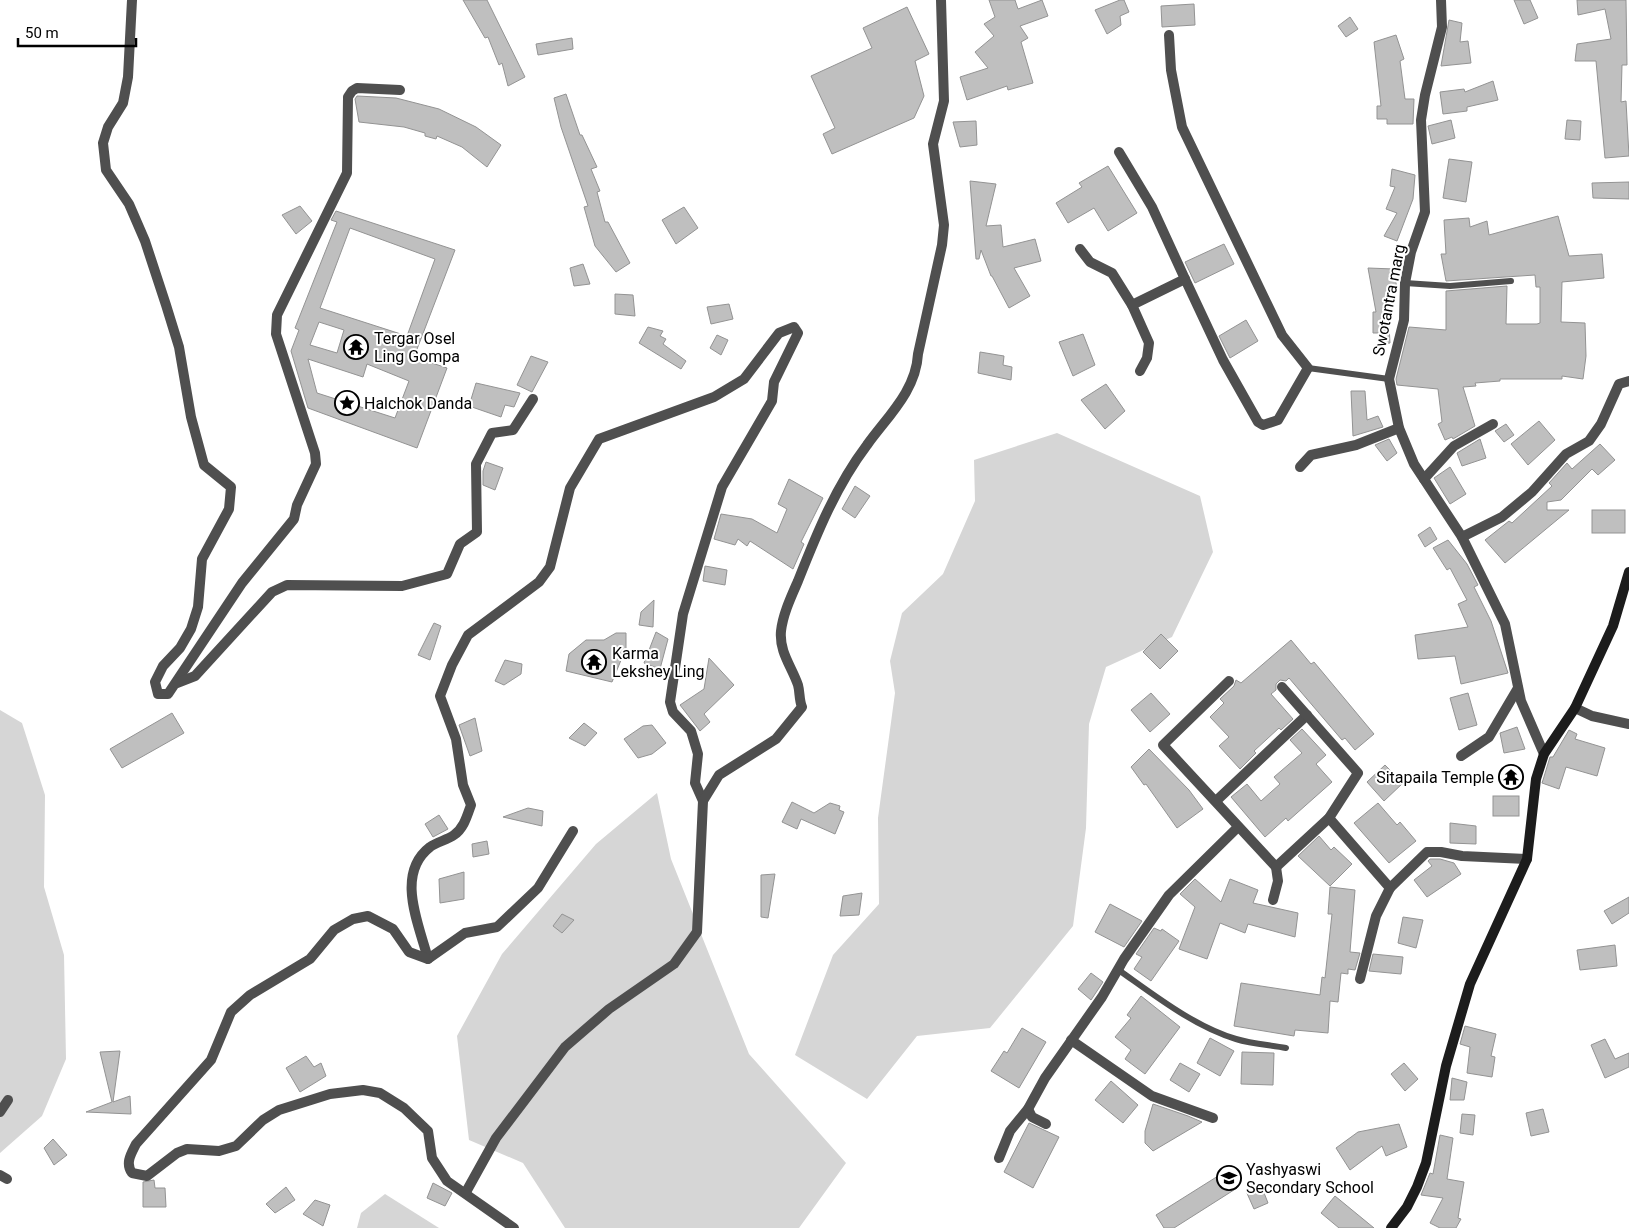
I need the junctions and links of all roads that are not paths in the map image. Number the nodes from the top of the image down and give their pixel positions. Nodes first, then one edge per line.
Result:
1 (132, 0) edge
2 (941, 0) edge
3 (1440, 0) edge
4 (1169, 35) dead end
5 (400, 90) dead end
6 (1119, 152) dead end
7 (1080, 249) dead end
8 (1185, 279) junction
9 (1511, 281) dead end
10 (1405, 282) junction
11 (1132, 306) junction
12 (1308, 368) junction
13 (1140, 371) dead end
14 (1389, 378) junction
15 (1629, 381) edge
16 (533, 399) dead end
17 (1493, 424) dead end
18 (1399, 428) junction
19 (1300, 466) dead end
20 (1424, 480) junction
21 (1462, 537) junction
22 (1629, 572) edge
23 (1229, 681) dead end
24 (177, 682) junction
25 (1282, 688) dead end
26 (1518, 688) junction
27 (1575, 708) junction
28 (1307, 715) junction
29 (1629, 724) edge
30 (1544, 754) junction
31 (1461, 756) dead end
32 (1216, 801) junction
33 (703, 802) junction
34 (1329, 818) junction
35 (1238, 828) junction
36 (573, 831) dead end
37 (1527, 859) junction
38 (1276, 867) junction
39 (1390, 888) junction
40 (1273, 900) dead end
41 (428, 959) junction
42 (1124, 959) junction
43 (1360, 979) dead end
44 (1071, 1040) junction
45 (1286, 1048) dead end
46 (8, 1100) dead end
47 (1028, 1109) junction
48 (0, 1112) edge
49 (1213, 1118) dead end
50 (1046, 1124) dead end
51 (998, 1158) dead end
52 (466, 1192) junction
53 (514, 1228) edge
54 (1391, 1228) edge

1 - 24 street
2 - 33 street
3 - 10 street, Swotantra marg
4 - 12 street
5 - 24 street
6 - 8 street
7 - 11 street
8 - 11 street
8 - 12 street
9 - 10 lane
10 - 14 street, Swotantra marg
11 - 13 street
12 - 14 lane
14 - 18 street, Swotantra marg
15 - 21 street
16 - 24 street
17 - 20 street
18 - 19 street
18 - 20 street, Swotantra marg
20 - 21 street, Swotantra marg
21 - 26 street, Swotantra marg
22 - 27 main road
23 - 32 street
25 - 28 street
26 - 30 street, Swotantra marg
26 - 31 street
27 - 29 street
27 - 30 main road
28 - 32 street
28 - 34 street
30 - 37 main road
32 - 35 street
33 - 41 street
33 - 52 street
34 - 38 street
34 - 39 street
35 - 38 street
35 - 42 street
36 - 41 street
37 - 39 street
37 - 54 main road
38 - 40 street
39 - 43 street
41 - 52 street
42 - 44 street
42 - 45 lane
44 - 47 street
44 - 49 street
46 - 48 street
47 - 50 street
47 - 51 street
52 - 53 street

